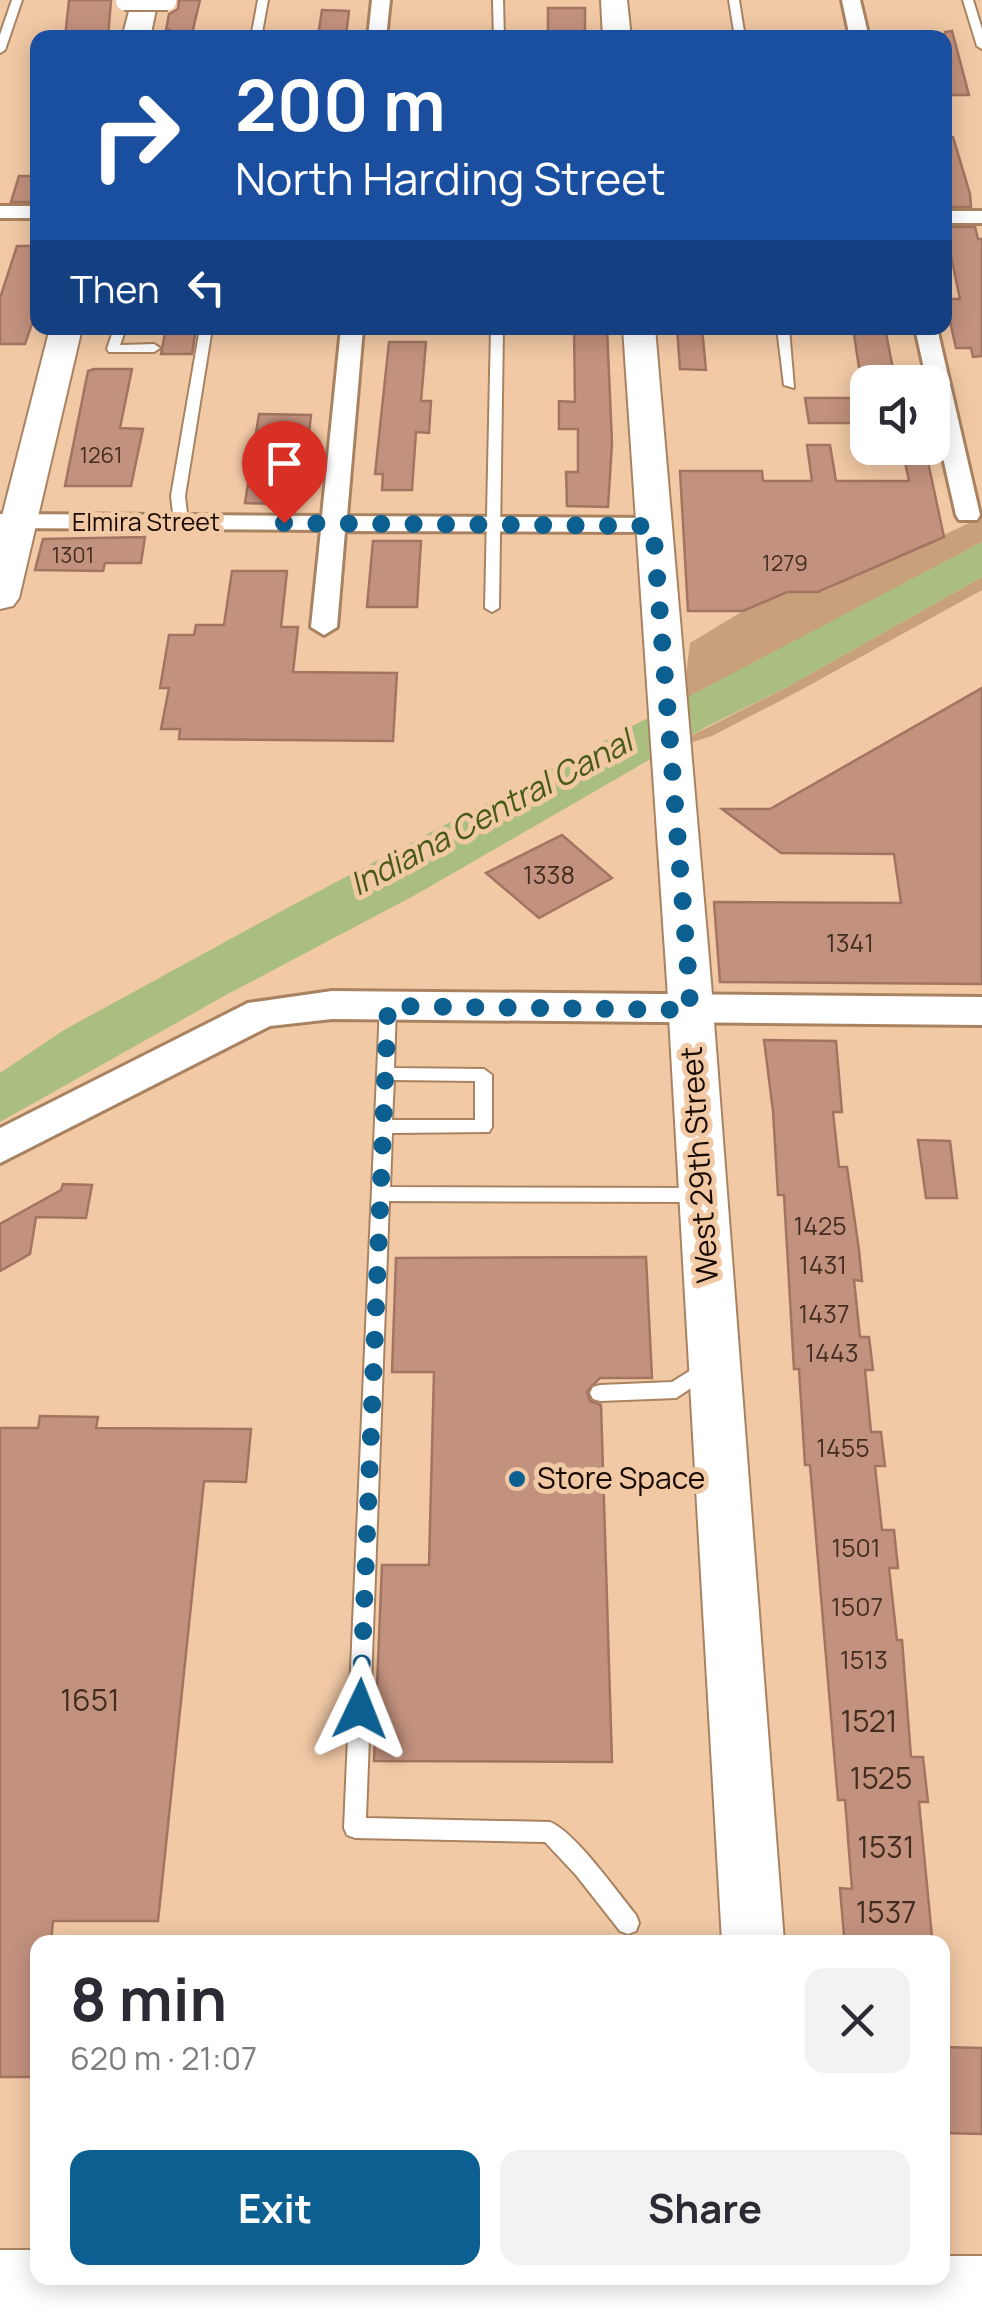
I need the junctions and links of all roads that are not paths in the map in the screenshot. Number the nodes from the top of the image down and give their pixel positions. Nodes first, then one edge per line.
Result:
1 (17, 0) edge
2 (263, 0) edge
3 (381, 0) edge
4 (498, 0) edge
5 (614, 0) edge
6 (734, 0) edge
7 (851, 0) edge
8 (968, 0) edge
9 (146, 1) edge
10 (138, 30) edge
11 (257, 30) edge
12 (379, 30) edge
13 (498, 30) edge
14 (616, 30) edge
15 (739, 30) edge
16 (858, 30) edge
17 (982, 46) edge
18 (0, 50) edge
19 (0, 212) edge
20 (30, 212) edge
21 (952, 217) edge
22 (982, 217) edge
23 (64, 335) edge
24 (118, 335) edge
25 (205, 335) edge
26 (351, 335) edge
27 (497, 335) edge
28 (639, 335) edge
29 (783, 335) edge
30 (928, 335) edge
31 (154, 348) dead end
32 (790, 386) dead end
33 (968, 515) dead end
34 (10, 521) edge
35 (181, 522) junction
36 (334, 523) junction
37 (494, 524) junction
38 (653, 526) junction
39 (0, 598) edge
40 (492, 608) dead end
41 (324, 626) dead end
42 (388, 1006) junction
43 (690, 1010) junction
44 (982, 1011) edge
45 (386, 1074) junction
46 (384, 1126) junction
47 (0, 1147) edge
48 (380, 1194) junction
49 (702, 1196) junction
50 (714, 1362) junction
51 (600, 1393) dead end
52 (628, 1923) dead end
53 (754, 1935) edge
54 (0, 2284) edge
55 (30, 2284) edge
56 (78, 2285) edge
57 (982, 2290) edge
58 (784, 2294) edge

1 - 18 lane
2 - 11 lane
3 - 12 street
4 - 13 lane
5 - 14 main road
6 - 15 lane
7 - 16 street
8 - 17 lane
9 - 10 main road
19 - 20 street
21 - 22 street
23 - 34 main road
24 - 31 lane
25 - 35 lane
26 - 36 street
27 - 37 lane
28 - 38 main road, West 29th Street
29 - 32 lane
30 - 33 street
34 - 35 street, Elmira Street
34 - 39 main road
35 - 36 street, Elmira Street
36 - 37 street, Elmira Street
36 - 41 street
37 - 38 street, Elmira Street
37 - 40 lane
38 - 43 main road, West 29th Street
42 - 43 street
42 - 45 lane
42 - 47 street
43 - 44 street
43 - 49 main road, West 29th Street
45 - 46 lane
45 - 46 lane
46 - 48 lane
48 - 49 lane
48 - 52 lane
49 - 50 main road, West 29th Street
50 - 51 lane
50 - 53 main road, West 29th Street
54 - 55 main road
56 - 58 main road
57 - 58 main road

